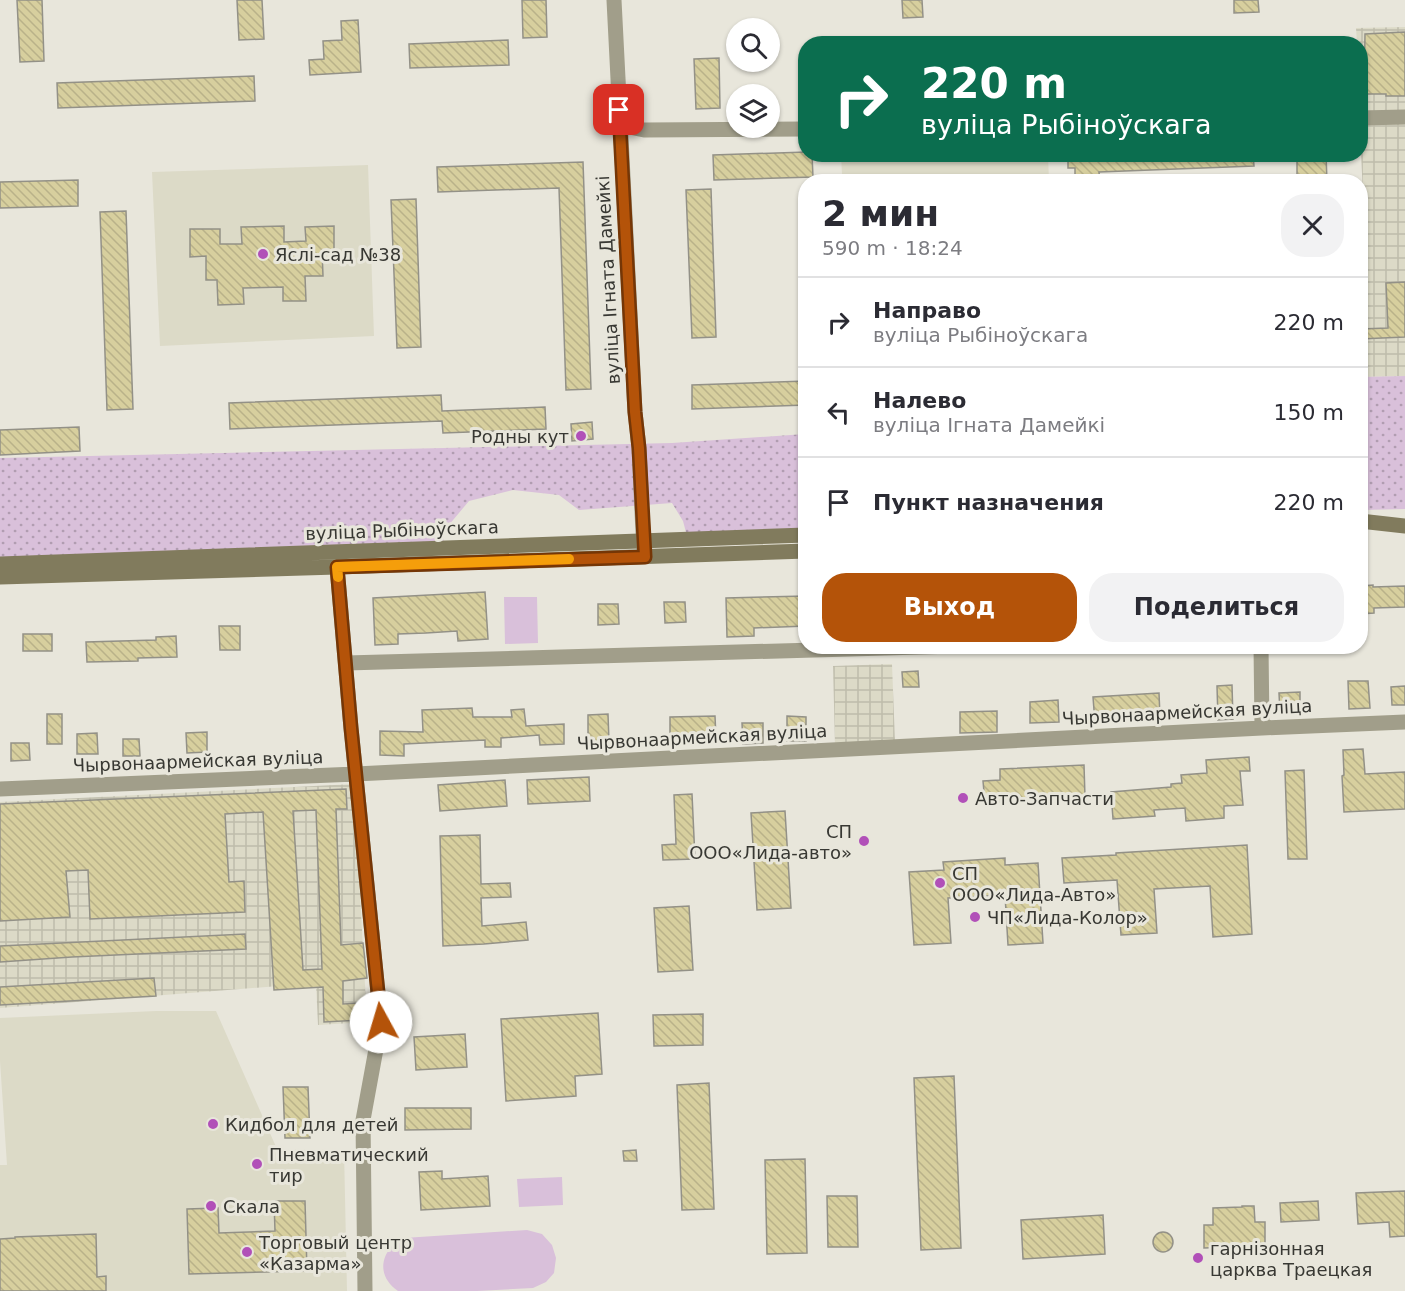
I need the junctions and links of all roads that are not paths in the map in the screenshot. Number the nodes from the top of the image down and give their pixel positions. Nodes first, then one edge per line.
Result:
1 (614, 0) edge
2 (1405, 117) edge
3 (1368, 118) edge
4 (620, 125) junction
5 (798, 129) edge
6 (1368, 522) edge
7 (1405, 526) edge
8 (1368, 528) edge
9 (798, 537) edge
10 (644, 549) junction
11 (798, 551) edge
12 (0, 564) edge
13 (337, 567) junction
14 (0, 577) edge
15 (798, 650) edge
16 (1261, 654) edge
17 (346, 663) junction
18 (1405, 722) edge
19 (1262, 728) junction
20 (357, 774) junction
21 (0, 789) edge
22 (365, 1291) edge

1 - 4 street, вуліца Ігната Дамейкі
2 - 3 street
4 - 5 street
4 - 10 street, вуліца Ігната Дамейкі
6 - 7 main road
7 - 8 main road
9 - 10 main road, вуліца Рыбіноўскага
10 - 11 main road, вуліца Рыбіноўскага
10 - 12 main road, вуліца Рыбіноўскага
10 - 13 main road, вуліца Рыбіноўскага
13 - 14 main road, вуліца Рыбіноўскага
13 - 17 street
15 - 17 street
16 - 19 street
17 - 20 street
18 - 19 street, Чырвонаармейская вуліца
19 - 20 street, Чырвонаармейская вуліца
20 - 21 street, Чырвонаармейская вуліца
20 - 22 street

